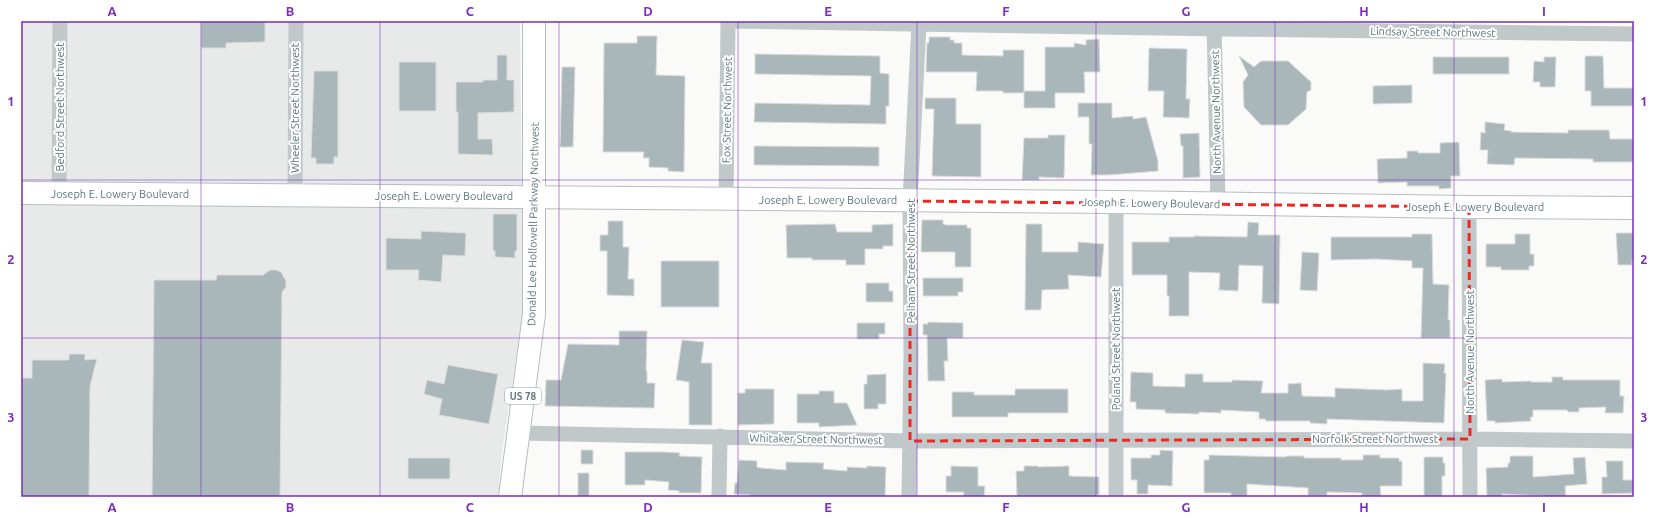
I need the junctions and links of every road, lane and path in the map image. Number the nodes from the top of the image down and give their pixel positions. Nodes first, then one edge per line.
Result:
1 (60, 21) edge
2 (296, 21) edge
3 (534, 21) edge
4 (728, 21) edge
5 (918, 24) junction
6 (1214, 25) edge
7 (1516, 27) edge
8 (1634, 34) edge
9 (21, 194) edge
10 (59, 194) junction
11 (295, 195) junction
12 (535, 197) junction
13 (726, 199) junction
14 (910, 201) junction
15 (1116, 202) junction
16 (1218, 204) junction
17 (1468, 208) junction
18 (1634, 208) edge
19 (517, 433) junction
20 (720, 436) junction
21 (1470, 439) junction
22 (1116, 440) junction
23 (910, 441) junction
24 (1634, 441) edge
25 (510, 497) edge
26 (719, 497) edge
27 (909, 497) edge
28 (1116, 497) edge
29 (1470, 497) edge

1 - 10 street, Bedford Street Northwest
2 - 11 street, Wheeler Street Northwest
3 - 12 main road, Donald Lee Hollowell Parkway Northwest / US 78
4 - 5 street, Lindsay Street Northwest
4 - 13 street, Fox Street Northwest
5 - 6 street, Lindsay Street Northwest
5 - 14 street, Pelham Street Northwest
6 - 7 street, Lindsay Street Northwest
6 - 16 street, North Avenue Northwest
7 - 8 street, Lindsay Street Northwest
9 - 10 main road, Joseph E. Lowery Boulevard
10 - 11 main road, Joseph E. Lowery Boulevard
11 - 12 main road, Joseph E. Lowery Boulevard
12 - 13 main road, Joseph E. Lowery Boulevard
12 - 19 main road, Donald Lee Hollowell Parkway Northwest / US 78
13 - 14 main road, Joseph E. Lowery Boulevard
14 - 15 main road, Joseph E. Lowery Boulevard
14 - 23 street, Pelham Street Northwest
15 - 16 main road, Joseph E. Lowery Boulevard
15 - 22 street, Poland Street Northwest
16 - 17 main road, Joseph E. Lowery Boulevard
17 - 18 main road, Joseph E. Lowery Boulevard
17 - 21 street, North Avenue Northwest
19 - 20 street, Whitaker Street Northwest
19 - 25 main road, Donald Lee Hollowell Parkway Northwest / US 78
20 - 23 street, Whitaker Street Northwest
20 - 26 street
21 - 22 street, Norfolk Street Northwest
21 - 24 street, Norfolk Street Northwest
21 - 29 street, North Avenue Northwest
22 - 23 street, Whitaker Street Northwest
22 - 28 street, Poland Street Northwest
23 - 27 street, Pelham Street Northwest

